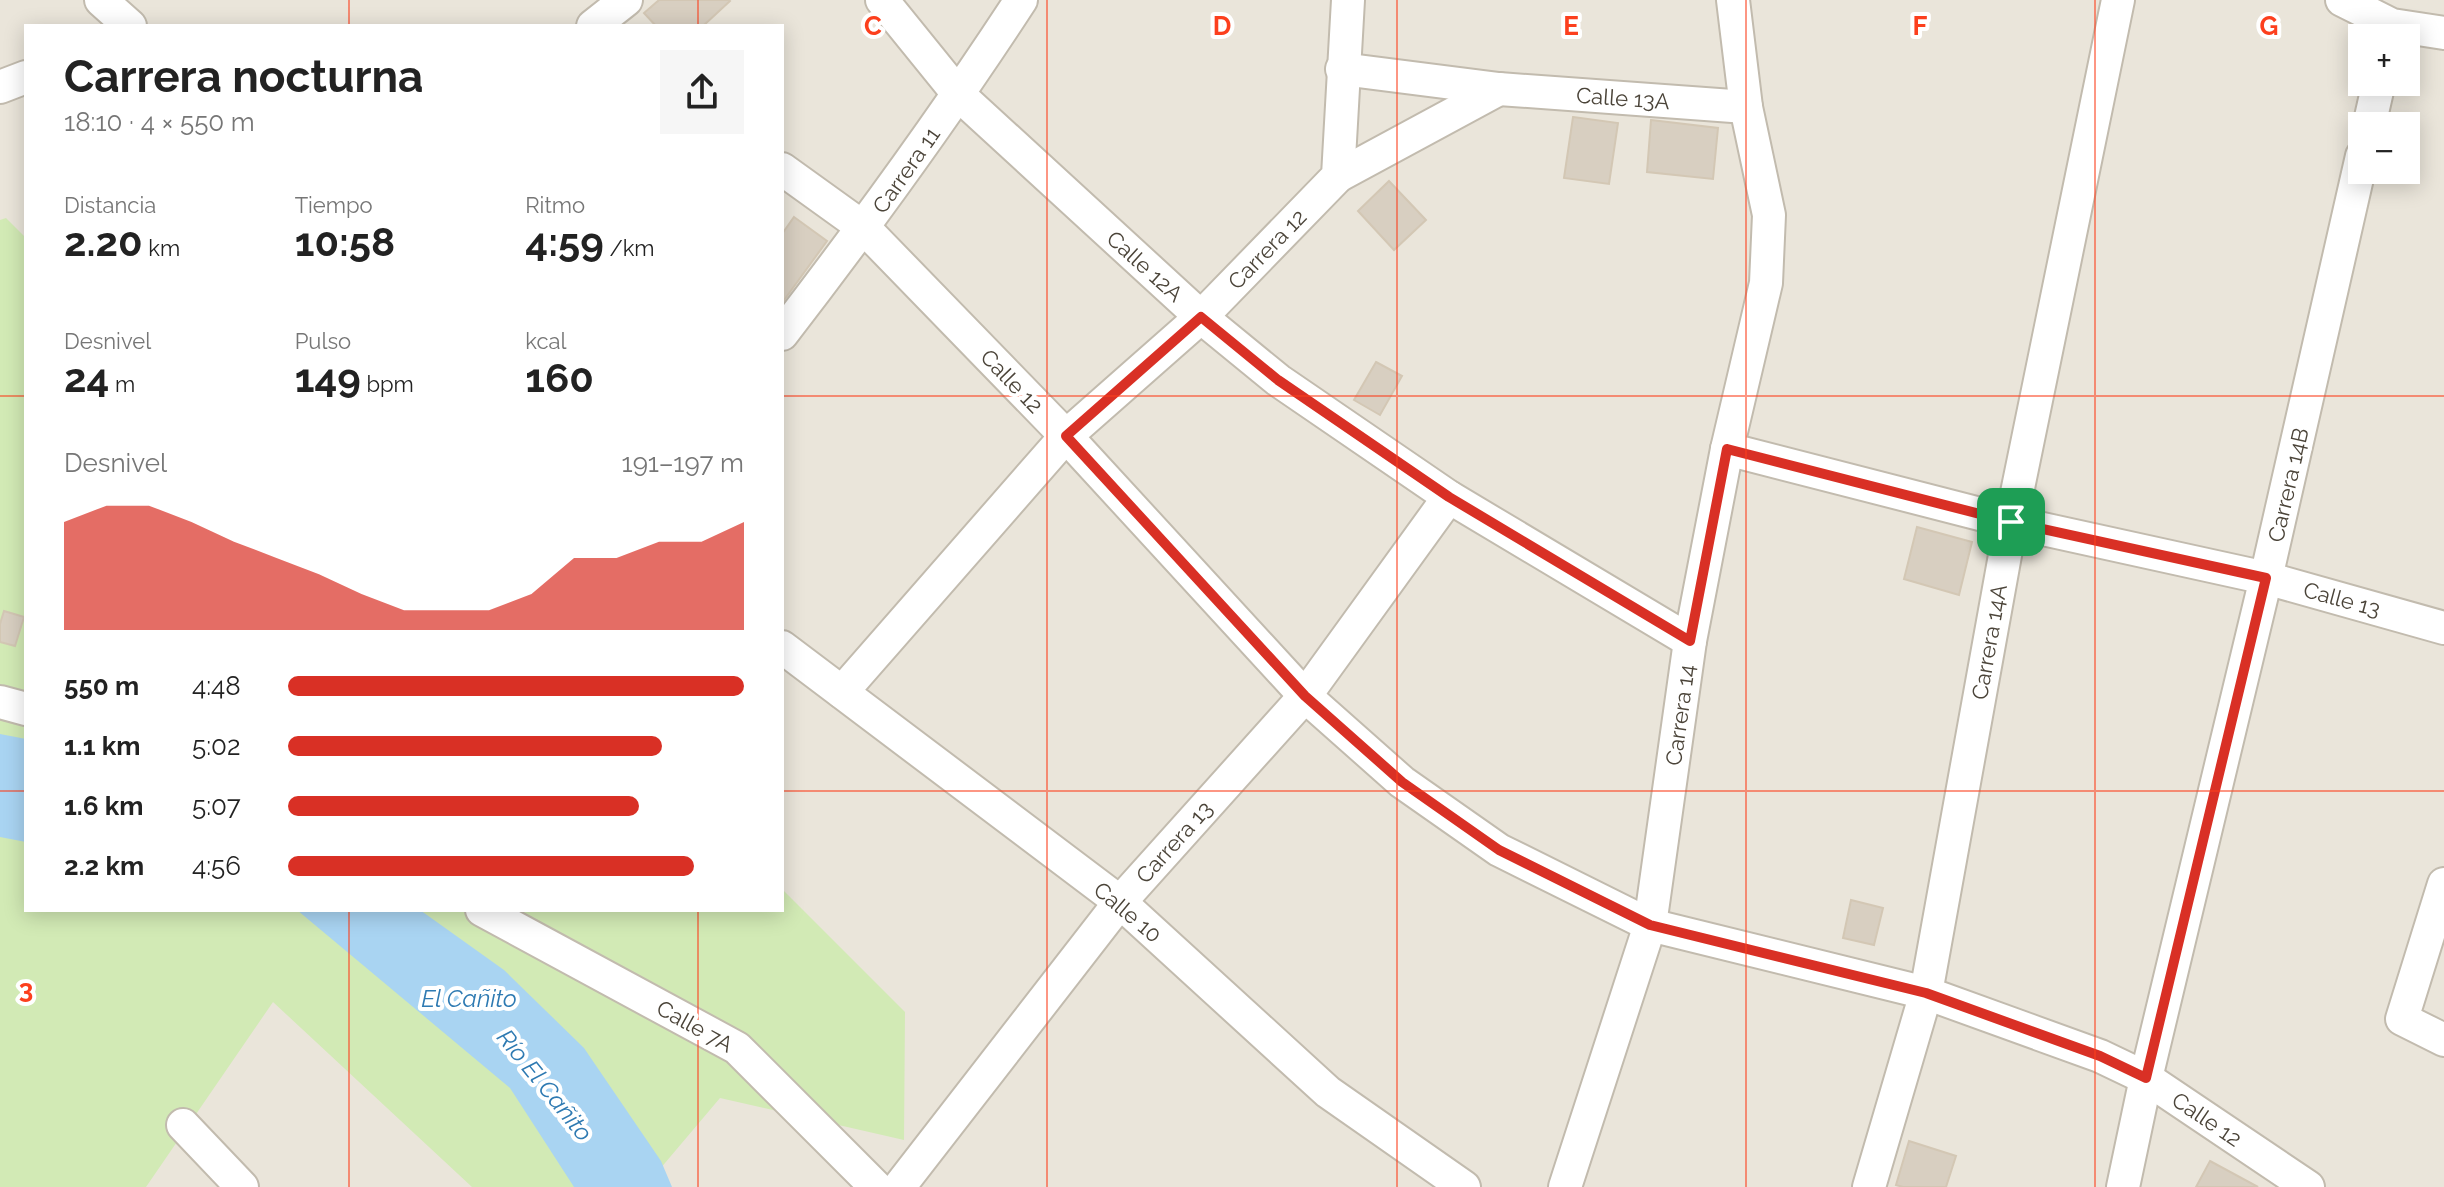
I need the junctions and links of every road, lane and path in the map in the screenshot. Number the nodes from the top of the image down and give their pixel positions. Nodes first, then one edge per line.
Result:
1 (101, 0) edge
2 (882, 0) edge
3 (1021, 0) edge
4 (1348, 0) edge
5 (1733, 0) edge
6 (2118, 0) edge
7 (2342, 0) edge
8 (128, 24) edge
9 (2378, 24) edge
10 (2420, 33) edge
11 (2444, 33) edge
12 (1342, 69) junction
13 (24, 78) edge
14 (0, 87) edge
15 (1499, 89) junction
16 (959, 95) junction
17 (1746, 107) junction
18 (784, 170) edge
19 (1338, 176) junction
20 (2356, 184) edge
21 (864, 228) junction
22 (1201, 317) junction
23 (784, 331) edge
24 (1066, 436) junction
25 (1727, 449) junction
26 (1449, 497) junction
27 (2011, 522) junction
28 (2266, 578) junction
29 (2444, 628) edge
30 (1690, 641) junction
31 (784, 648) edge
32 (842, 692) junction
33 (1305, 696) junction
34 (0, 702) edge
35 (24, 708) edge
36 (2444, 884) edge
37 (1120, 902) junction
38 (486, 912) edge
39 (1650, 925) junction
40 (1926, 993) junction
41 (2444, 1040) edge
42 (2146, 1078) junction
43 (183, 1125) dead end
44 (242, 1187) edge
45 (876, 1187) edge
46 (899, 1187) edge
47 (1464, 1187) edge
48 (1565, 1187) edge
49 (1869, 1187) edge
50 (2123, 1187) edge
51 (2308, 1187) edge

1 - 8 street
2 - 16 street, Calle 12A
3 - 16 street, Carrera 11
4 - 12 street
5 - 17 street, Carrera 14
6 - 27 street, Carrera 14A
7 - 9 street
10 - 11 street
12 - 15 street, Calle 13A
12 - 19 street
13 - 14 street
15 - 17 street, Calle 13A
15 - 19 street
16 - 21 street, Carrera 11
16 - 22 street, Calle 12A
17 - 25 street, Carrera 14
18 - 21 street, Calle 12
19 - 22 street, Carrera 12
20 - 28 street, Carrera 14B
21 - 23 street, Carrera 11
21 - 24 street, Calle 12
22 - 24 street, Carrera 12
22 - 26 street, Calle 12A
24 - 32 street, Carrera 12
24 - 33 street, Calle 12
25 - 27 street, Calle 13
25 - 30 street, Carrera 14
26 - 30 street, Calle 12A
26 - 33 street, Carrera 13
27 - 28 street, Calle 13
27 - 40 street, Carrera 14A
28 - 29 street, Calle 13
28 - 42 street, Carrera 14B
30 - 39 street, Carrera 14
31 - 32 street, Calle 10
32 - 37 street, Calle 10
33 - 37 street, Carrera 13
33 - 39 street, Calle 12
34 - 35 street
36 - 41 street
37 - 46 street, Carrera 13
37 - 47 street, Calle 10
38 - 45 street, Calle 7A
39 - 40 street, Calle 12
39 - 48 street, Carrera 14
40 - 42 street, Calle 12
40 - 49 street, Carrera 14A
42 - 50 street, Carrera 14B
42 - 51 street, Calle 12
43 - 44 street

